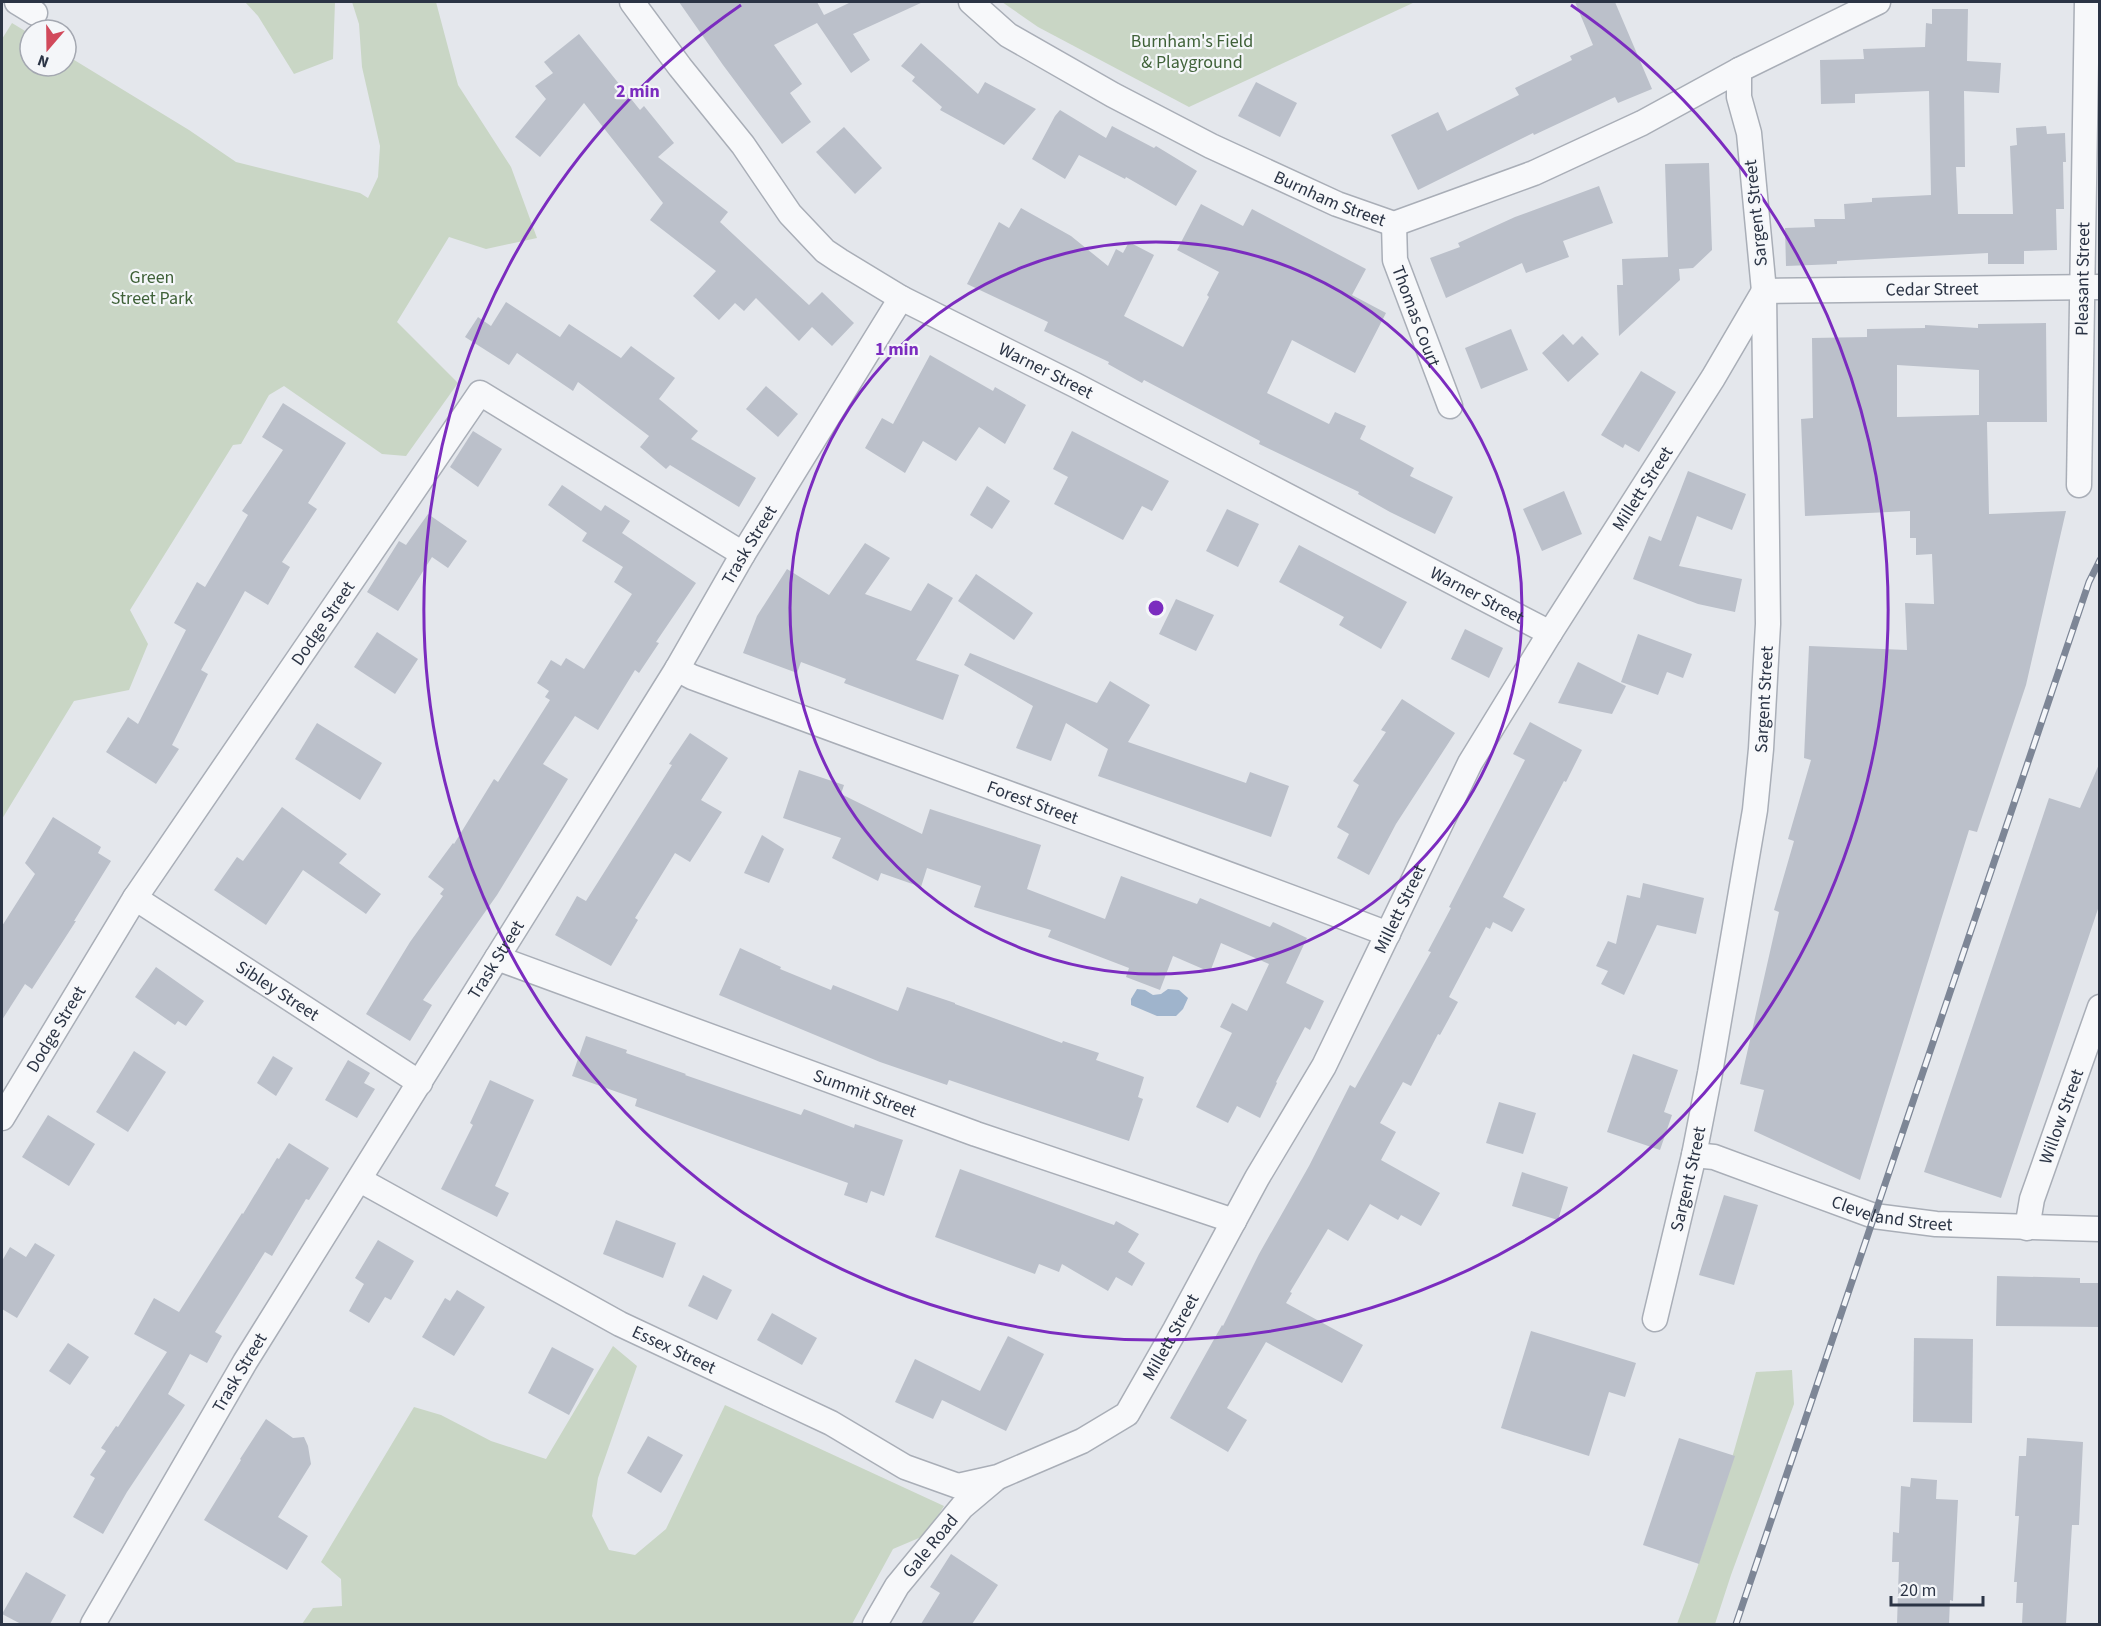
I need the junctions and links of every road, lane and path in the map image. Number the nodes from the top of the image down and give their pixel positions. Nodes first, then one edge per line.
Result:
1 (632, 2) edge
2 (971, 2) edge
3 (1878, 2) edge
4 (2087, 2) edge
5 (1738, 70) junction
6 (1394, 224) junction
7 (2091, 287) edge
8 (1764, 291) junction
9 (902, 298) junction
10 (1450, 406) dead end
11 (2079, 485) dead end
12 (743, 554) junction
13 (1550, 633) junction
14 (677, 669) junction
15 (135, 898) junction
16 (1388, 934) junction
17 (497, 957) junction
18 (2100, 1007) edge
19 (420, 1083) junction
20 (2, 1118) edge
21 (1694, 1155) junction
22 (360, 1180) junction
23 (1234, 1221) junction
24 (2027, 1228) junction
25 (2100, 1229) edge
26 (1655, 1319) dead end
27 (998, 1477) junction
28 (93, 1624) edge
29 (875, 1624) edge

1 - 9 street, Warner Street
2 - 6 street, Burnham Street
3 - 5 street
4 - 7 street, Pleasant Street
5 - 6 street, Burnham Street
5 - 8 street, Sargent Street
6 - 10 street, Thomas Court
7 - 8 street, Cedar Street
7 - 11 street, Pleasant Street
8 - 13 street, Millett Street
8 - 21 street, Sargent Street
9 - 12 street, Trask Street
9 - 13 street, Warner Street
12 - 14 street, Trask Street
12 - 15 street, Dodge Street
13 - 16 street, Millett Street
14 - 16 street, Forest Street
14 - 17 street, Trask Street
15 - 19 street, Sibley Street
15 - 20 street, Dodge Street
16 - 23 street, Millett Street
17 - 19 street, Trask Street
17 - 23 street, Summit Street
18 - 24 street, Willow Street
19 - 22 street, Trask Street
21 - 24 street, Cleveland Street
21 - 26 street, Sargent Street
22 - 27 street, Essex Street
22 - 28 street, Trask Street
23 - 27 street, Millett Street
24 - 25 street, Cleveland Street
27 - 29 street, Gale Road

